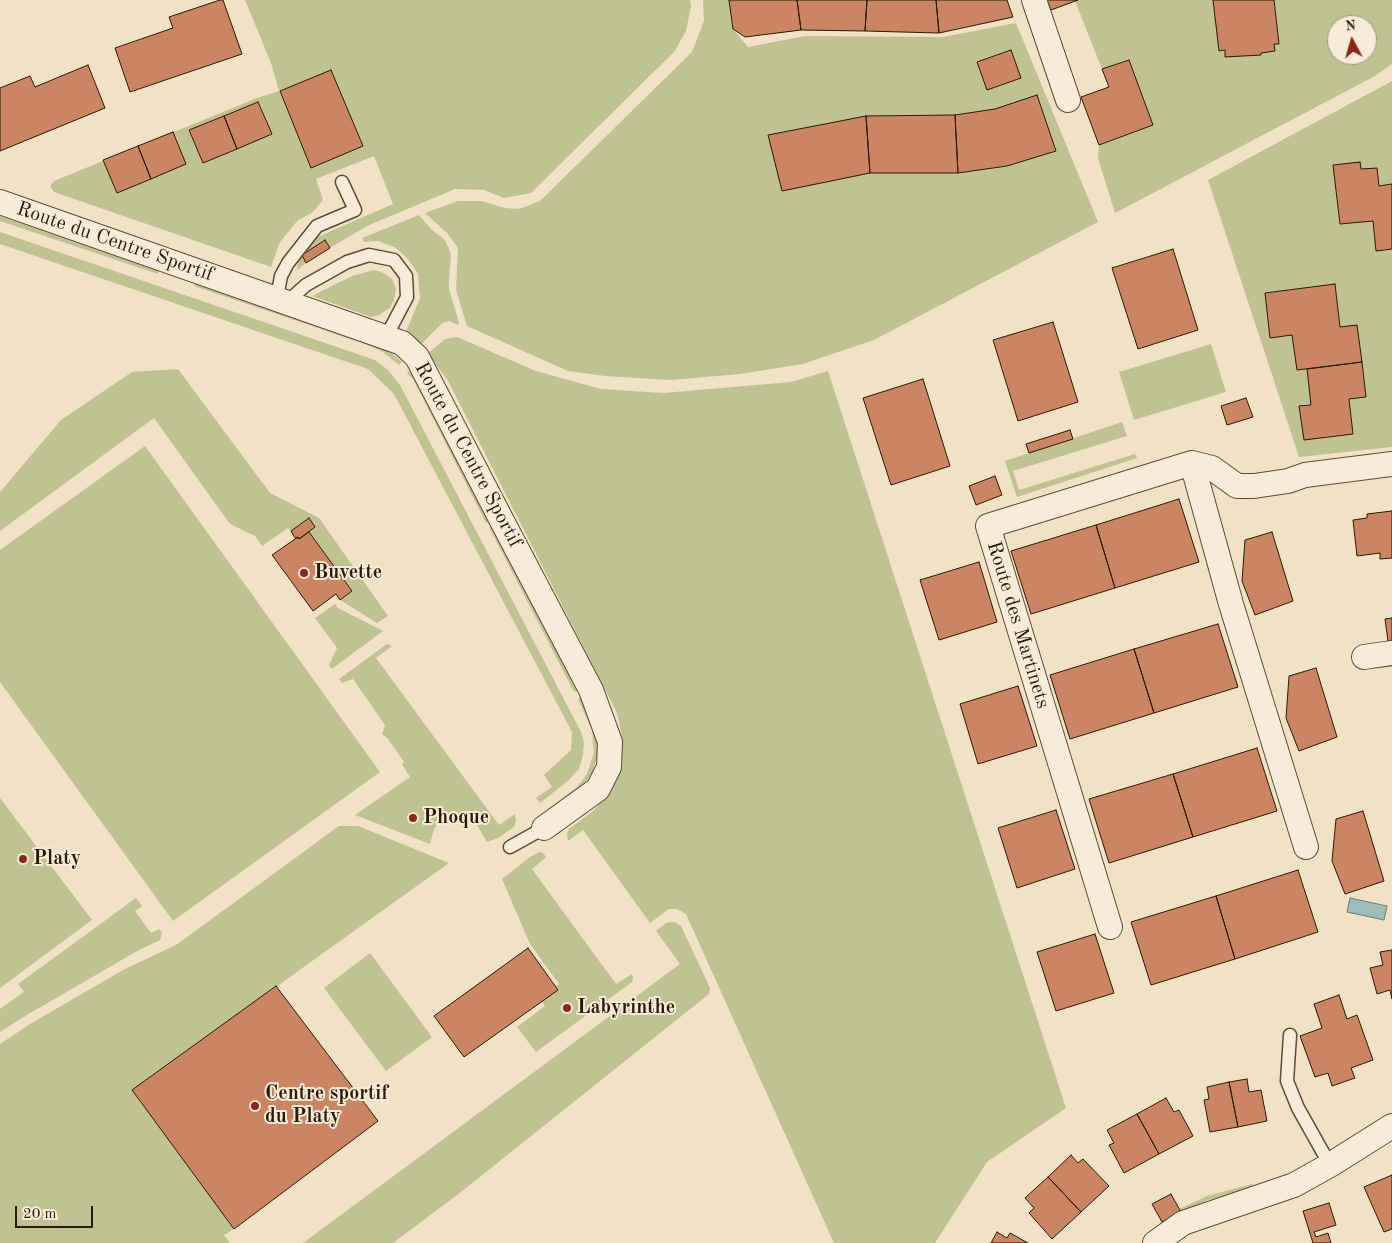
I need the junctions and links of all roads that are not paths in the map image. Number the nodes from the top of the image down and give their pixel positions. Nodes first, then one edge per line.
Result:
1 (1034, 0) edge
2 (1068, 100) dead end
3 (342, 182) dead end
4 (0, 202) edge
5 (282, 300) junction
6 (386, 337) junction
7 (1192, 463) junction
8 (1392, 464) edge
9 (1392, 653) edge
10 (1364, 657) dead end
11 (544, 828) joint
12 (510, 847) dead end
13 (1306, 847) dead end
14 (1110, 927) dead end
15 (1290, 1035) dead end
16 (1392, 1126) edge
17 (1330, 1165) junction
18 (1155, 1243) edge

1 - 2 street
3 - 5 lane
4 - 5 street, Route du Centre Sportif
5 - 6 street, Route du Centre Sportif
5 - 6 lane
6 - 11 street, Route du Centre Sportif
7 - 8 street
7 - 13 street
7 - 14 street, Route des Martinets
9 - 10 street
11 - 12 lane
15 - 17 lane
16 - 17 street
17 - 18 street

